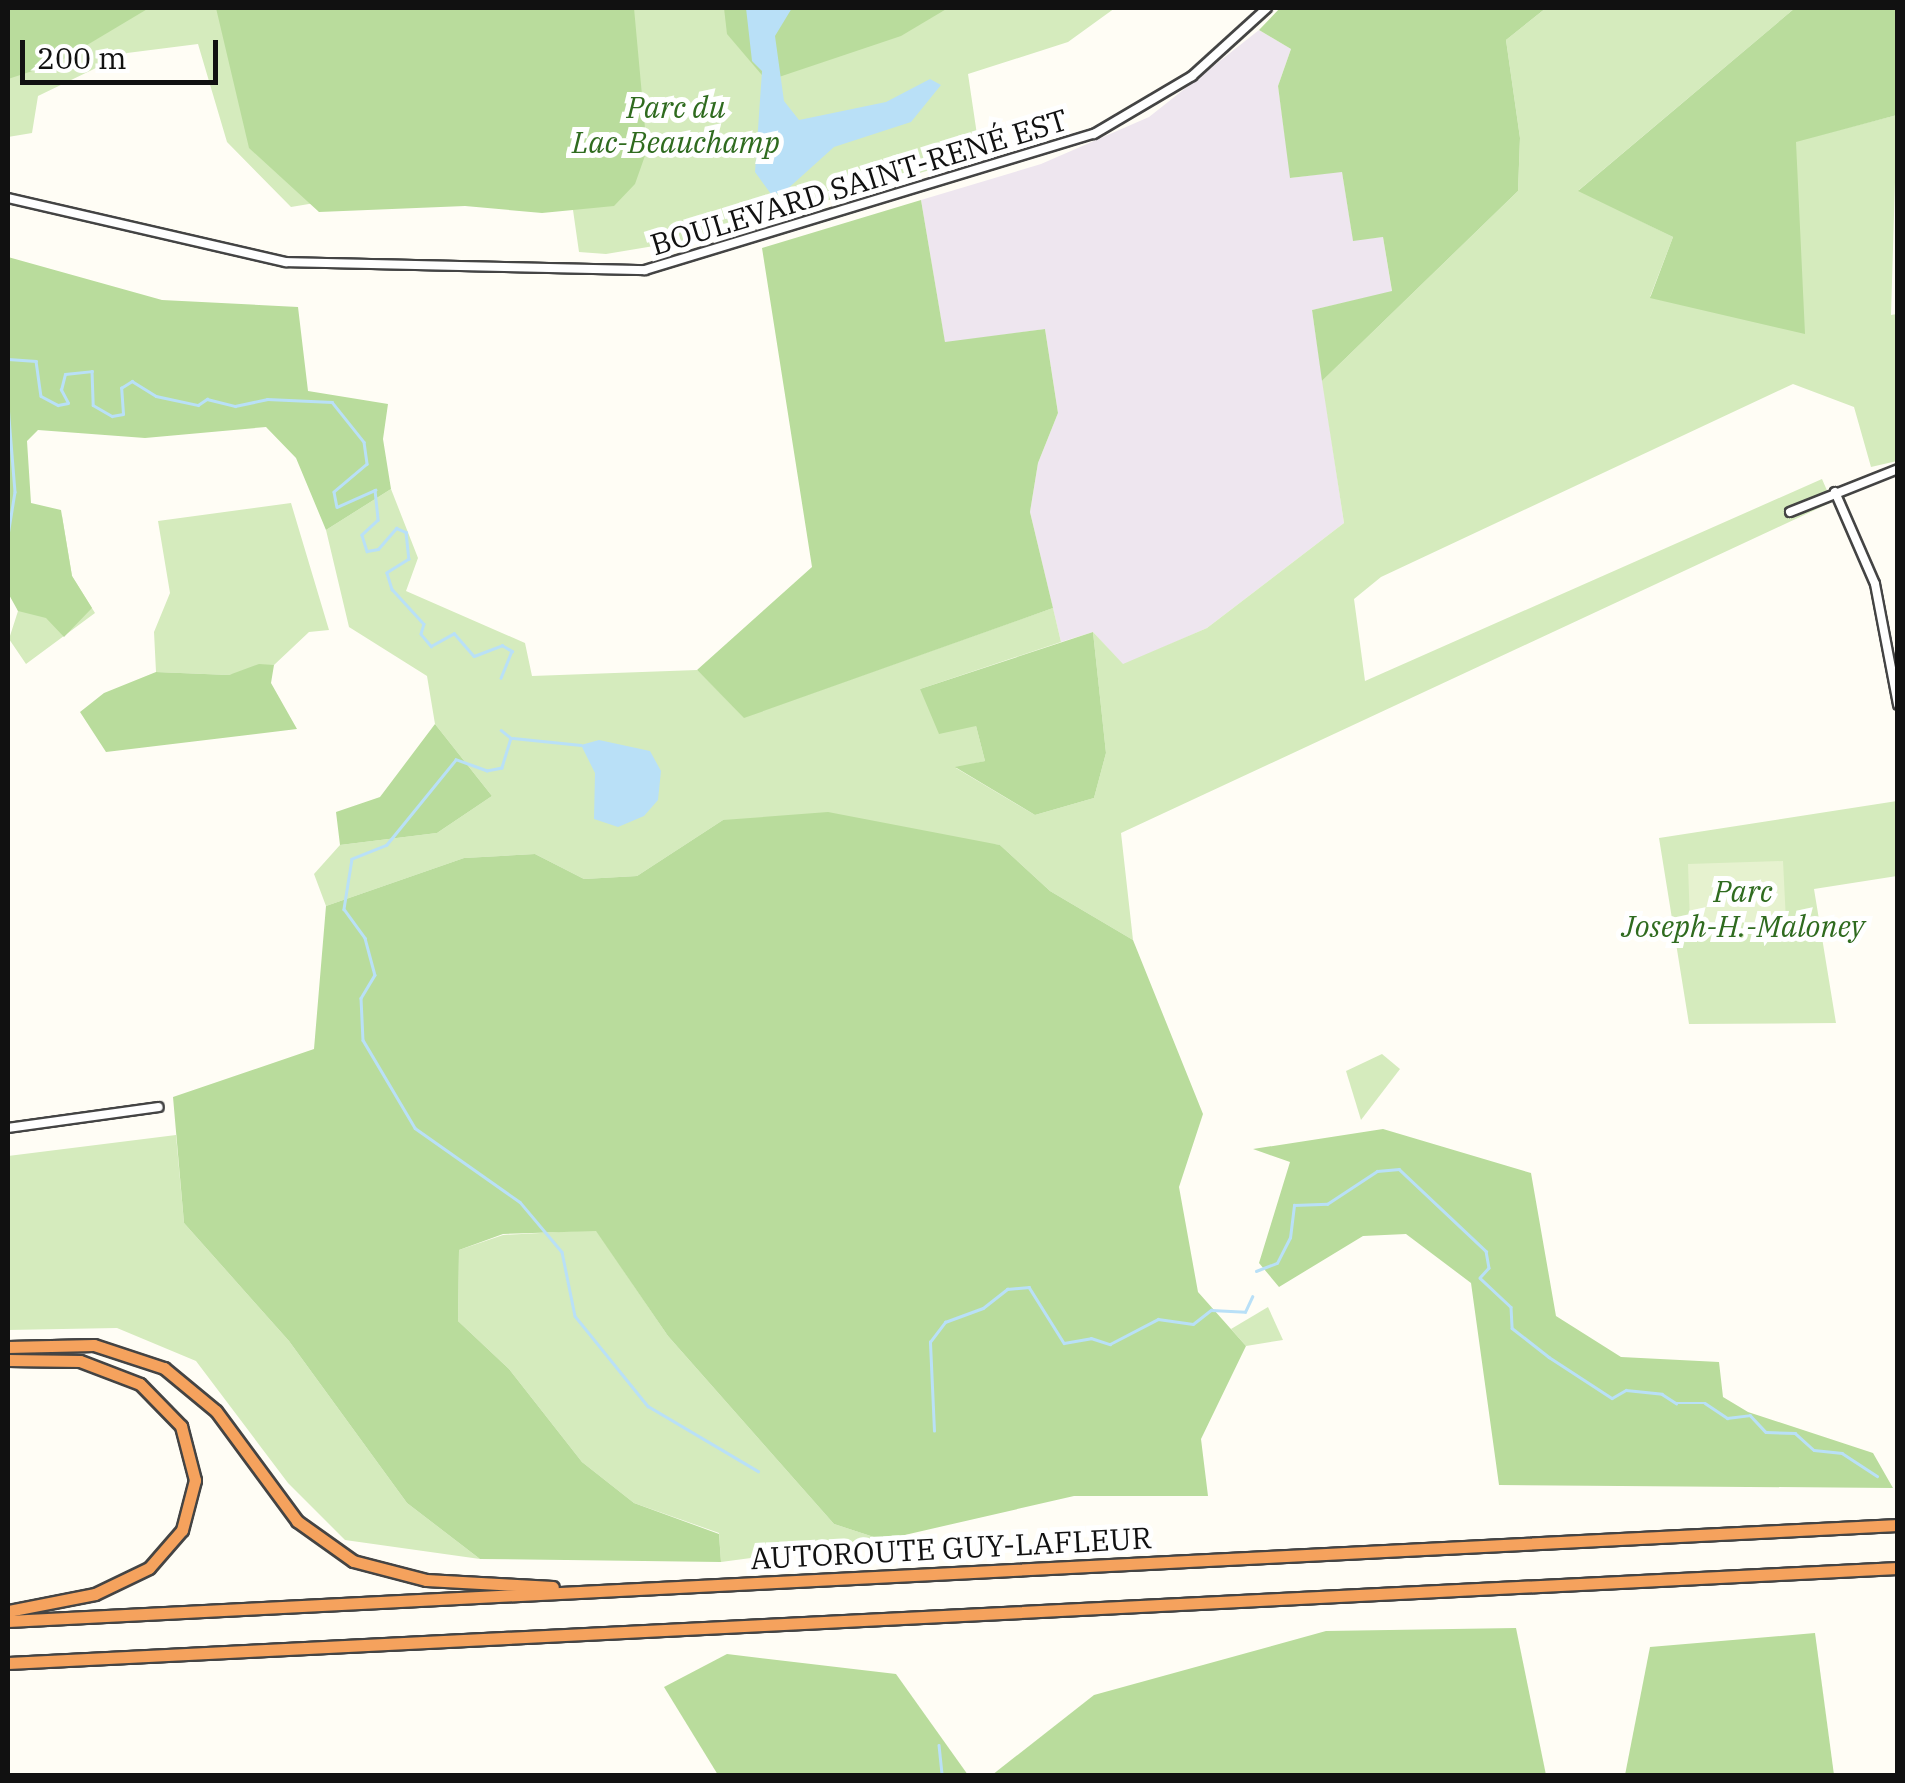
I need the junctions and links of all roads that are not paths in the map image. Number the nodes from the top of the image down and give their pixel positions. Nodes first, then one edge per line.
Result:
1 (1267, 8) edge
2 (8, 198) edge
3 (1898, 469) edge
4 (1836, 492) junction
5 (1790, 512) dead end
6 (1898, 705) edge
7 (159, 1107) dead end
8 (8, 1128) edge
9 (8, 1347) edge
10 (8, 1360) edge
11 (1898, 1526) edge
12 (1898, 1568) edge
13 (632, 1590) junction
14 (8, 1611) edge
15 (8, 1622) edge
16 (8, 1663) edge

1 - 2 street, BOULEVARD SAINT-RENÉ EST
3 - 4 street
4 - 5 street
4 - 6 street
7 - 8 street
9 - 13 highway
10 - 14 highway
11 - 13 highway, AUTOROUTE GUY-LAFLEUR
12 - 16 highway
13 - 15 highway, AUTOROUTE GUY-LAFLEUR

